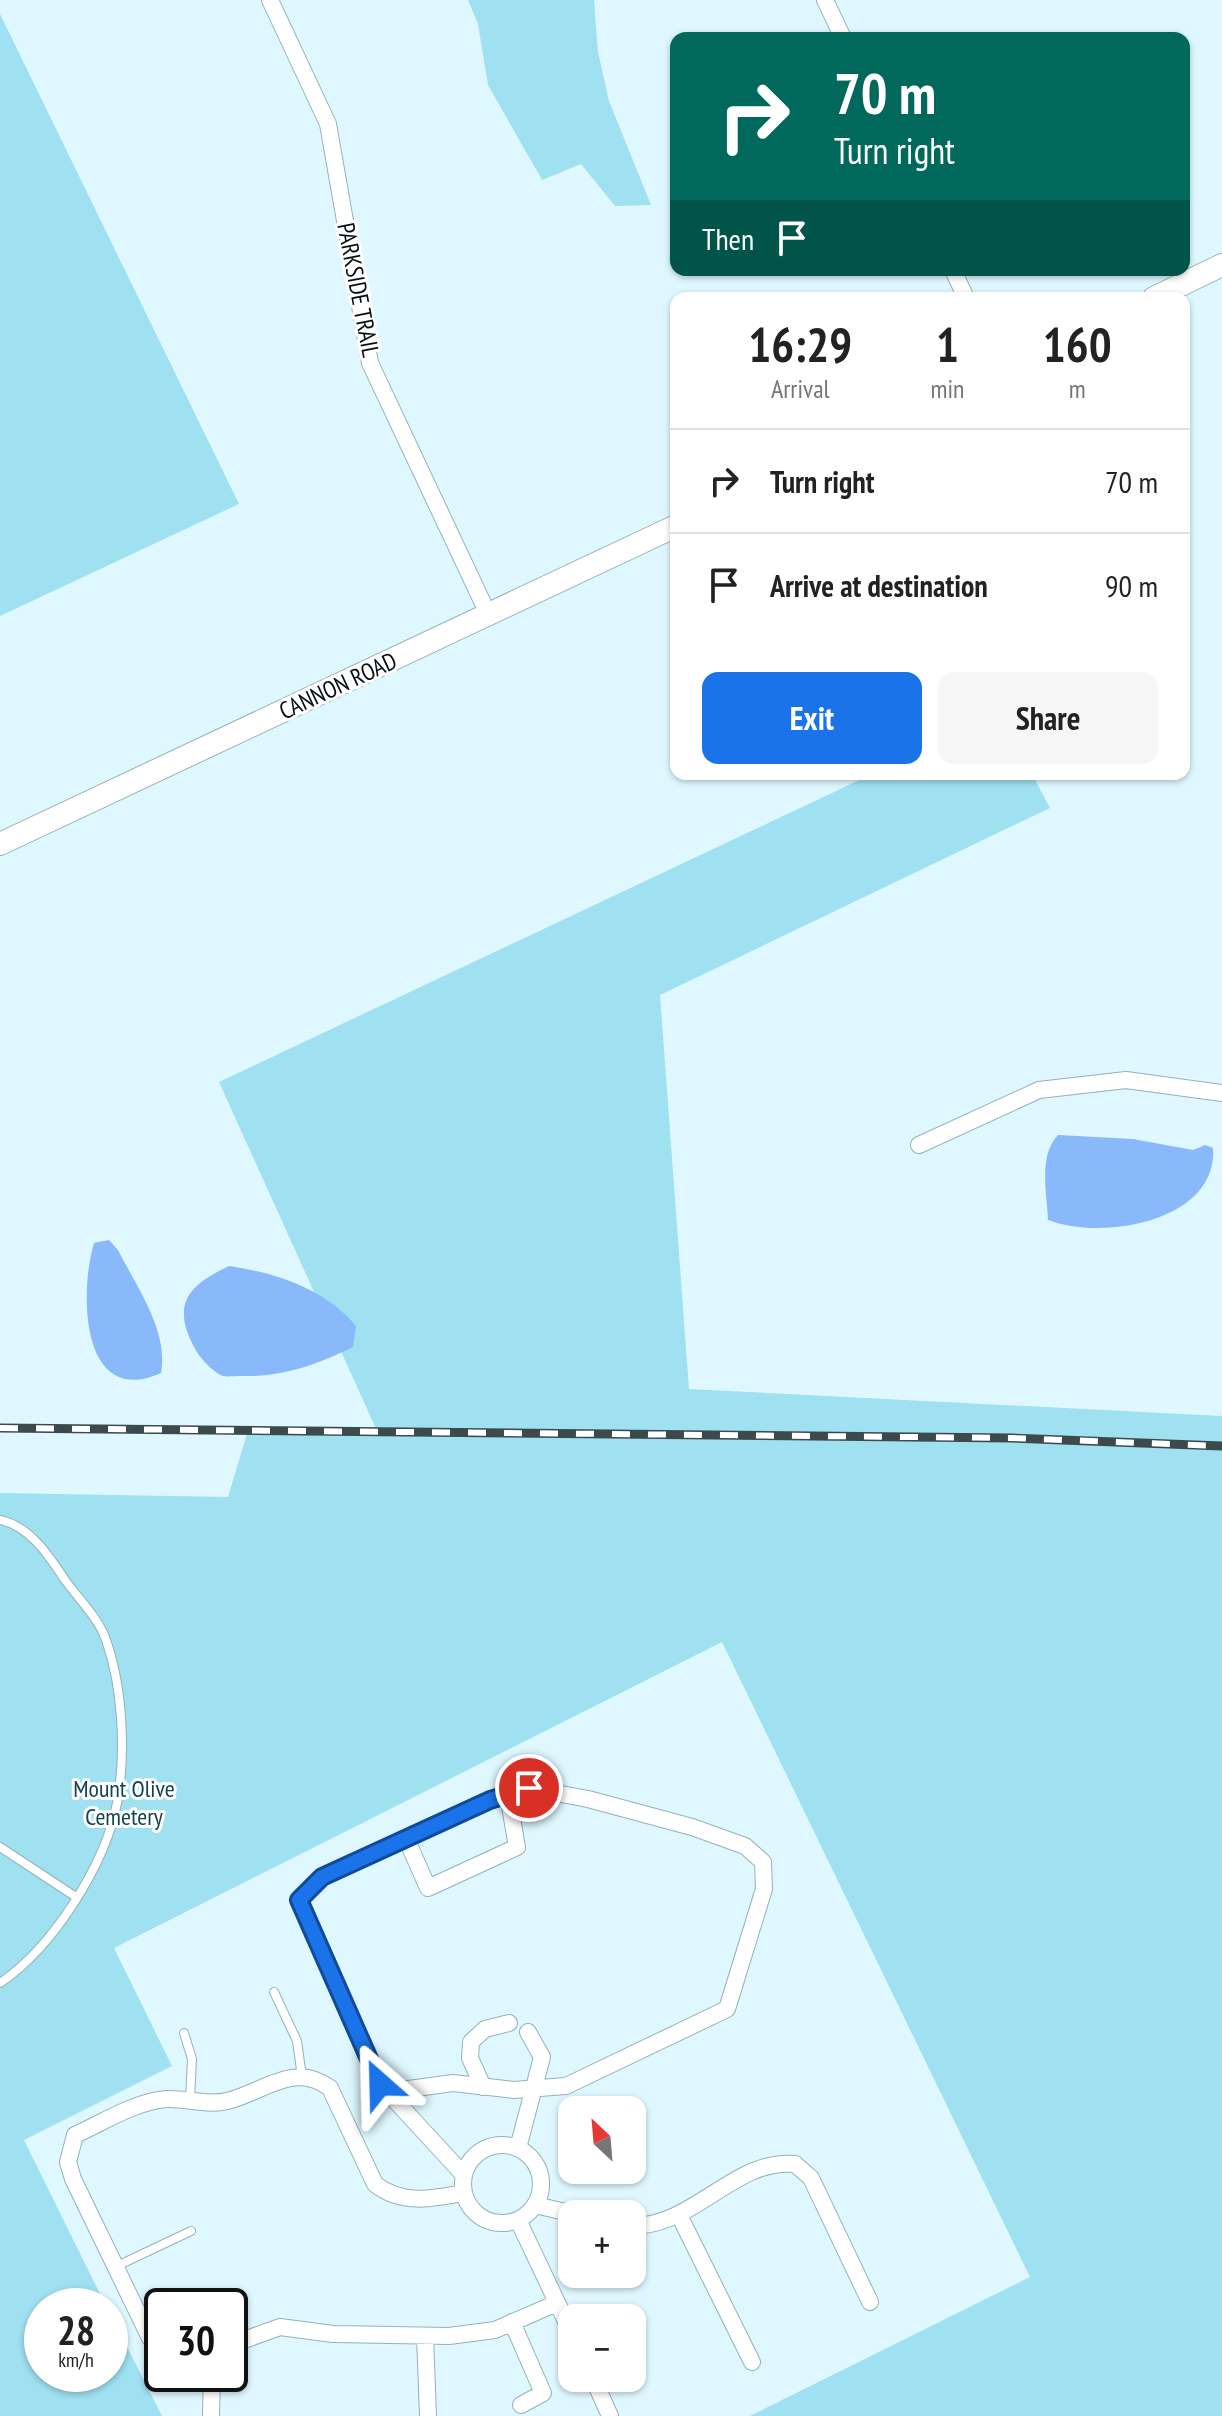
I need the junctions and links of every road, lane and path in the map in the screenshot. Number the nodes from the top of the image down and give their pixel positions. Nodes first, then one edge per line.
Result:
1 (270, 0) edge
2 (825, 0) edge
3 (840, 32) edge
4 (1222, 265) edge
5 (1166, 292) edge
6 (670, 529) edge
7 (489, 616) junction
8 (0, 844) edge
9 (1222, 1093) edge
10 (919, 1145) dead end
11 (0, 1520) edge
12 (508, 1795) junction
13 (406, 1838) junction
14 (0, 1847) edge
15 (76, 1897) junction
16 (0, 1983) edge
17 (274, 1992) dead end
18 (509, 2023) dead end
19 (528, 2032) dead end
20 (184, 2033) dead end
21 (302, 2077) junction
22 (483, 2087) junction
23 (537, 2088) junction
24 (387, 2092) junction
25 (190, 2101) junction
26 (518, 2148) junction
27 (463, 2174) junction
28 (463, 2193) junction
29 (535, 2205) junction
30 (558, 2210) edge
31 (680, 2217) junction
32 (518, 2220) junction
33 (646, 2226) edge
34 (191, 2231) dead end
35 (117, 2266) junction
36 (870, 2302) dead end
37 (557, 2303) joint
38 (512, 2322) junction
39 (144, 2325) edge
40 (425, 2336) junction
41 (248, 2339) edge
42 (752, 2362) dead end
43 (212, 2392) edge
44 (599, 2392) edge
45 (521, 2405) dead end
46 (211, 2416) edge
47 (428, 2416) edge
48 (610, 2416) edge

1 - 7 street, PARKSIDE TRAIL
2 - 3 street
4 - 5 main road
6 - 7 main road, CANNON ROAD
7 - 8 main road, CANNON ROAD
9 - 10 street
11 - 15 lane
12 - 13 street
12 - 13 street
12 - 23 street
13 - 24 street
14 - 15 lane
15 - 16 lane
17 - 21 lane
18 - 22 street
19 - 23 street
20 - 25 lane
21 - 25 street
21 - 28 street
22 - 23 street
22 - 24 street
23 - 26 street
24 - 27 street
25 - 35 street
26 - 27 street
26 - 29 street
27 - 28 street
28 - 32 street
29 - 30 street
29 - 32 street
31 - 33 street
31 - 36 street
31 - 42 street
32 - 37 street
34 - 35 lane
35 - 39 street
37 - 38 street
38 - 40 street
38 - 45 street
40 - 41 street
40 - 47 street
43 - 46 street
44 - 48 street

